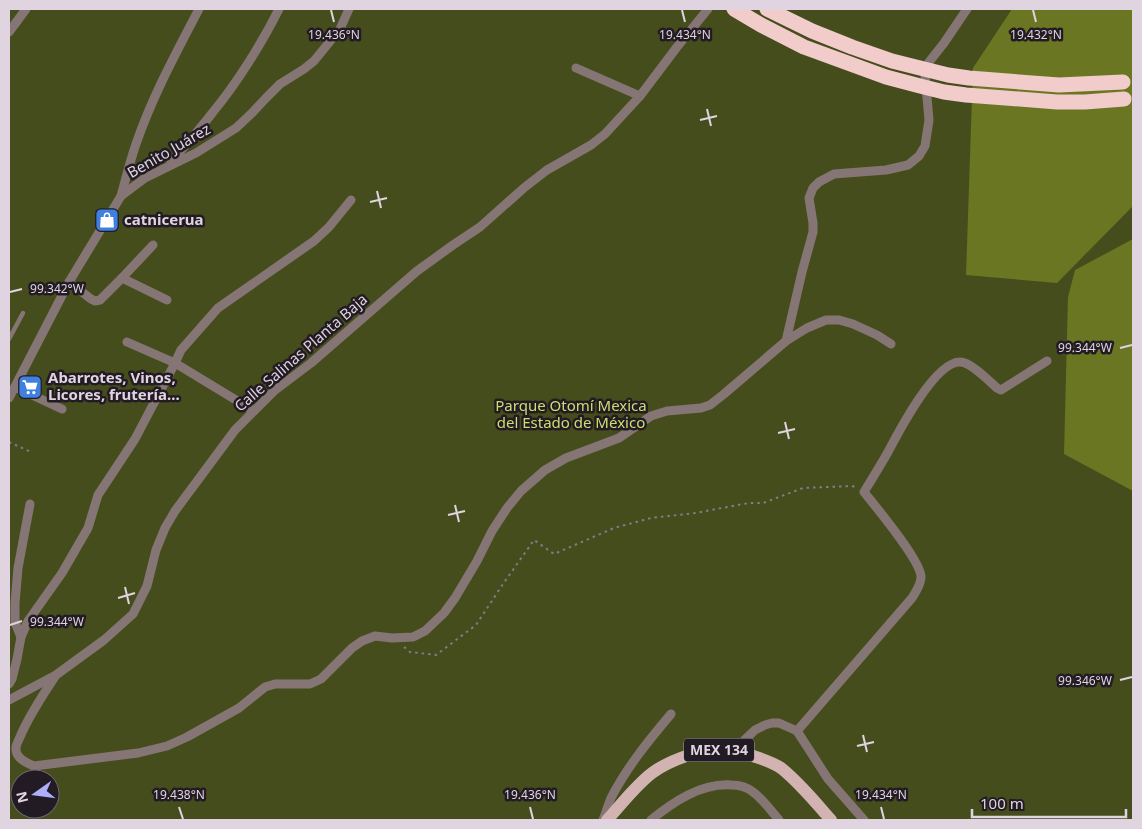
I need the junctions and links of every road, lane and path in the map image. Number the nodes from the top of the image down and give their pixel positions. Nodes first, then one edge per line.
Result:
1 (26, 9) edge
2 (199, 9) edge
3 (279, 9) edge
4 (349, 9) edge
5 (708, 9) edge
6 (734, 9) edge
7 (767, 9) edge
8 (967, 9) edge
9 (9, 32) edge
10 (576, 68) dead end
11 (1123, 82) dead end
12 (640, 96) junction
13 (1124, 99) dead end
14 (168, 166) junction
15 (121, 196) junction
16 (351, 200) dead end
17 (153, 245) dead end
18 (122, 278) junction
19 (69, 282) junction
20 (167, 300) dead end
21 (23, 313) dead end
22 (9, 339) edge
23 (786, 341) junction
24 (127, 342) dead end
25 (891, 344) dead end
26 (1047, 361) dead end
27 (175, 363) junction
28 (15, 387) junction
29 (9, 398) edge
30 (62, 409) dead end
31 (254, 411) junction
32 (9, 442) edge
33 (30, 452) dead end
34 (852, 486) dead end
35 (30, 504) dead end
36 (21, 637) junction
37 (392, 638) junction
38 (56, 675) junction
39 (9, 684) edge
40 (9, 700) edge
41 (671, 714) dead end
42 (797, 731) junction
43 (734, 750) junction
44 (605, 820) edge
45 (651, 820) edge
46 (779, 820) edge
47 (831, 820) edge
48 (864, 820) edge

1 - 9 street
2 - 15 street
3 - 14 street
4 - 14 street, Benito Juárez
5 - 12 street, Calle Salinas Planta Baja
6 - 13 highway, bridge
7 - 11 highway, bridge
8 - 23 street
10 - 12 street
12 - 31 street, Calle Salinas Planta Baja
14 - 15 street, Benito Juárez
15 - 19 street, Benito Juárez
16 - 27 street
17 - 18 street
18 - 19 street
18 - 20 street
19 - 28 street, Benito Juárez
21 - 22 lane
23 - 25 street
23 - 37 street
24 - 27 street
26 - 42 street
27 - 31 street
27 - 36 street
28 - 29 street, Benito Juárez
28 - 30 street
31 - 38 street, Calle Salinas Planta Baja
32 - 33 path
34 - 37 path
35 - 36 street
36 - 39 street
37 - 38 street
38 - 40 street, Calle Salinas Planta Baja
41 - 44 street
42 - 43 street
42 - 48 street
43 - 44 main road, MEX 134
43 - 47 main road, MEX 134
45 - 46 street

